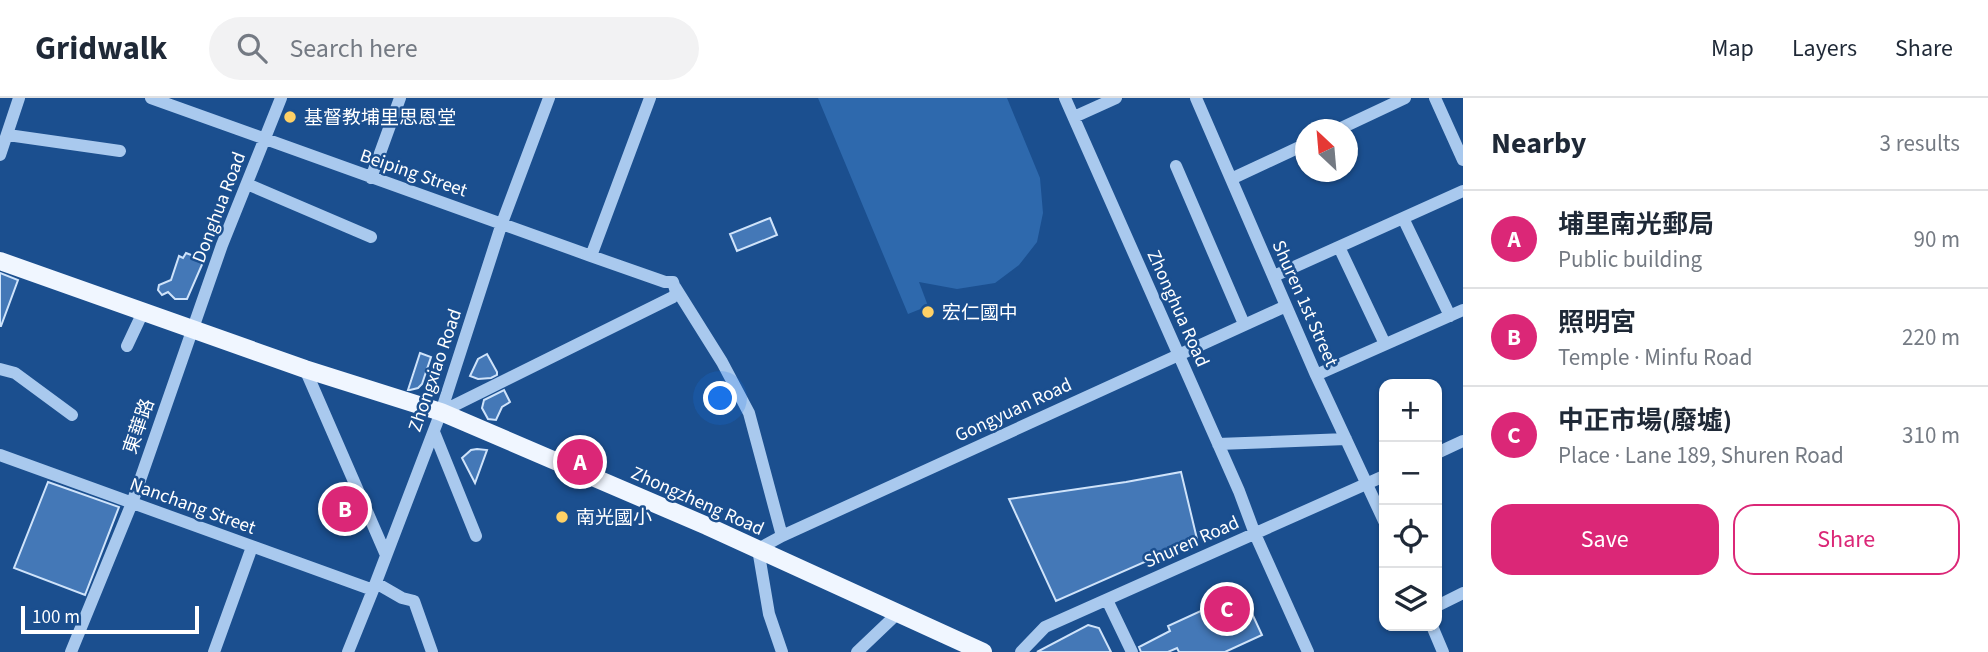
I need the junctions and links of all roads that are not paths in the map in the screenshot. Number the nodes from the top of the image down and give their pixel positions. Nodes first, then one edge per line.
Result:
1 (19, 98) edge
2 (151, 98) edge
3 (281, 98) edge
4 (400, 98) edge
5 (550, 98) edge
6 (650, 98) edge
7 (1065, 98) edge
8 (1116, 98) edge
9 (1196, 98) edge
10 (1405, 98) edge
11 (1435, 98) edge
12 (1074, 117) junction
13 (1358, 120) edge
14 (8, 135) junction
15 (265, 139) junction
16 (1295, 149) edge
17 (120, 151) dead end
18 (0, 155) edge
19 (1463, 159) edge
20 (1176, 166) dead end
21 (371, 177) junction
22 (1230, 179) junction
23 (247, 184) junction
24 (1463, 191) edge
25 (1403, 218) junction
26 (502, 223) junction
27 (371, 237) dead end
28 (1339, 247) junction
29 (591, 256) junction
30 (0, 261) edge
31 (1274, 276) junction
32 (670, 285) junction
33 (1286, 306) junction
34 (1463, 310) edge
35 (143, 312) junction
36 (1450, 316) junction
37 (1244, 324) junction
38 (193, 330) junction
39 (1385, 344) junction
40 (127, 346) dead end
41 (1178, 355) junction
42 (0, 369) edge
43 (304, 369) junction
44 (1316, 375) junction
45 (442, 412) junction
46 (72, 415) dead end
47 (434, 432) junction
48 (1346, 439) junction
49 (1463, 441) edge
50 (1219, 444) junction
51 (1442, 451) edge
52 (0, 456) edge
53 (1379, 478) edge
54 (1367, 484) junction
55 (132, 503) junction
56 (1379, 510) edge
57 (1255, 534) junction
58 (476, 536) dead end
59 (782, 536) junction
60 (252, 547) junction
61 (758, 549) junction
62 (387, 555) junction
63 (374, 587) junction
64 (1463, 593) edge
65 (1107, 600) junction
66 (1442, 604) edge
67 (898, 613) junction
68 (1434, 631) edge
69 (71, 652) edge
70 (214, 652) edge
71 (348, 652) edge
72 (432, 652) edge
73 (782, 652) edge
74 (857, 652) edge
75 (983, 652) edge
76 (1021, 652) edge
77 (1132, 652) edge
78 (1308, 652) edge
79 (1443, 652) edge

1 - 14 street
2 - 15 street, Beiping Street
3 - 15 street, Donghua Road
4 - 21 street
5 - 26 street, Zhongxiao Road
6 - 29 street
7 - 12 street, Zhonghua Road
8 - 12 street
9 - 22 street, Shuren 1st Street
10 - 13 street
11 - 19 street
12 - 41 street, Zhonghua Road
14 - 17 street
14 - 18 street
15 - 21 street, Beiping Street
15 - 23 street, Donghua Road
16 - 22 street
20 - 37 street
21 - 26 street, Beiping Street
22 - 31 street, Shuren 1st Street
23 - 27 street
23 - 38 street, Donghua Road
24 - 25 street
25 - 28 street
25 - 36 street
26 - 29 street, Beiping Street
26 - 45 street, Zhongxiao Road
28 - 31 street
28 - 39 street
29 - 32 street, Beiping Street
30 - 35 main road
31 - 33 street, Shuren 1st Street
32 - 45 street
32 - 59 street
33 - 37 street, Gongyuan Road
33 - 44 street, Shuren 1st Street
34 - 36 street
35 - 38 main road, Zhongzheng Road
35 - 40 street
36 - 39 street
37 - 41 street, Gongyuan Road
38 - 43 main road, Zhongzheng Road
38 - 55 street, 東華路
39 - 44 street
41 - 50 street, Zhonghua Road
41 - 59 street, Gongyuan Road
42 - 46 street
43 - 45 main road, Zhongzheng Road
43 - 62 street
44 - 48 street, Shuren 1st Street
45 - 47 street, Zhongxiao Road
45 - 61 main road, Zhongzheng Road
47 - 58 street
47 - 62 street, Zhongxiao Road
48 - 50 street
48 - 54 street, Shuren 1st Street
49 - 51 street
50 - 57 street, Zhonghua Road
52 - 55 street, Nanchang Street
53 - 54 street, Shuren Road
54 - 56 street, Shuren 1st Street
54 - 57 street, Shuren Road
55 - 60 street, Nanchang Street
55 - 69 street, 東華路
57 - 65 street, Shuren Road
57 - 78 street, Zhonghua Road
59 - 61 street, Gongyuan Road
60 - 63 street, Nanchang Street
60 - 70 street
61 - 67 main road, Zhongzheng Road
61 - 73 street
62 - 63 street, Zhongxiao Road
63 - 71 street, Zhongxiao Road
63 - 72 street, Nanchang Street
64 - 66 street
65 - 76 street, Shuren Road
65 - 77 street
67 - 74 street
67 - 75 main road, Zhongzheng Road
68 - 79 street

